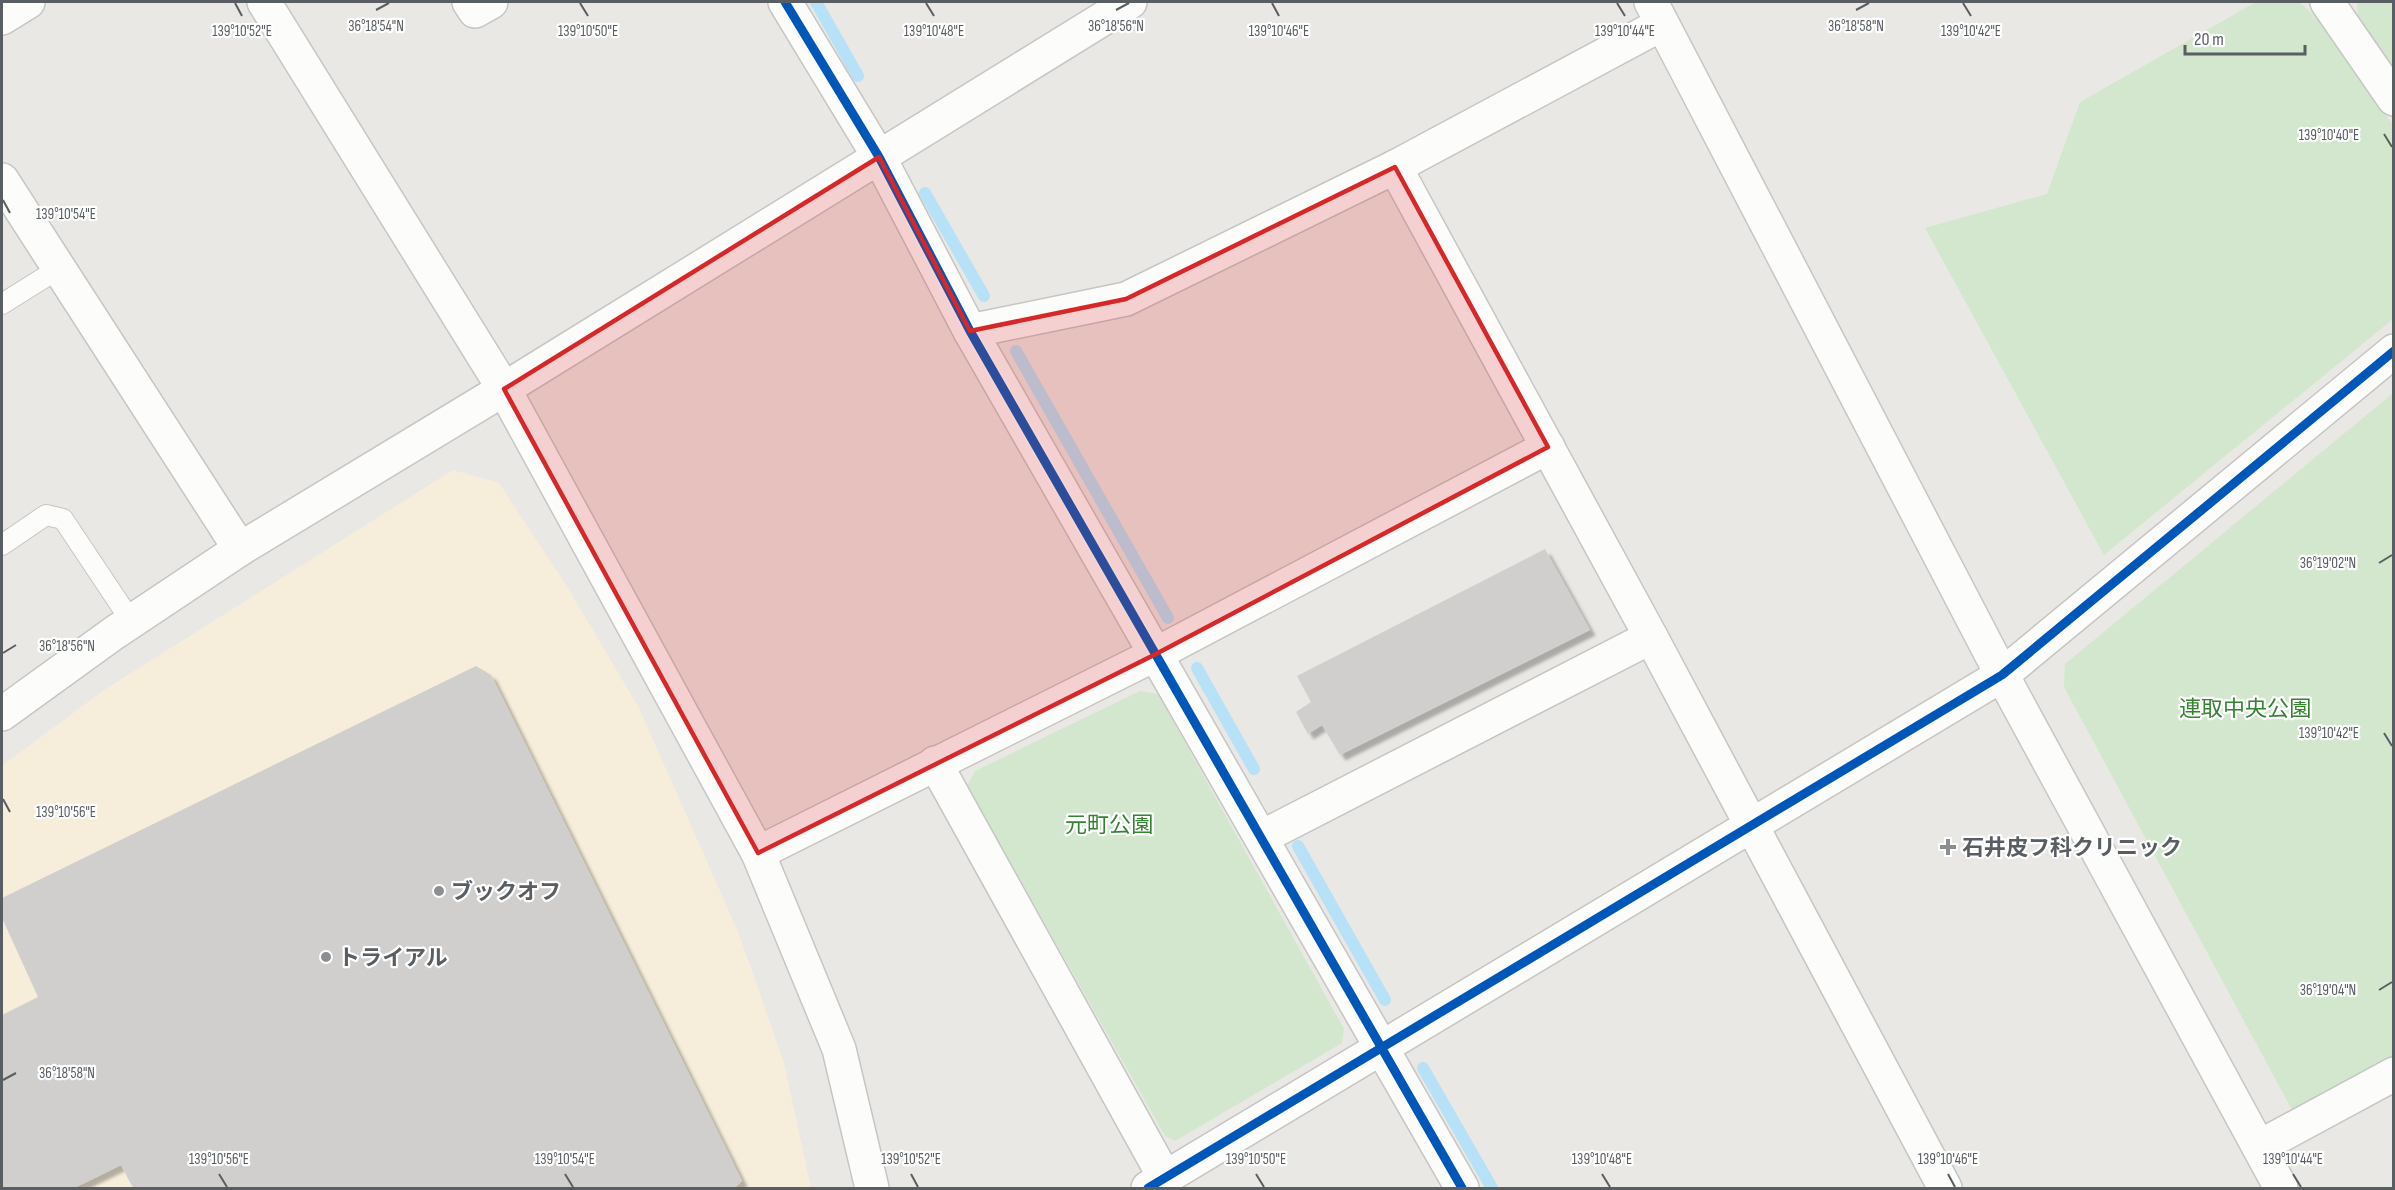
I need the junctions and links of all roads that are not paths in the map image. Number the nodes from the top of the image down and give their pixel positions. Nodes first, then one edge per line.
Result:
1 (28, 2) edge
2 (264, 2) edge
3 (469, 2) edge
4 (491, 2) edge
5 (785, 2) edge
6 (1130, 2) edge
7 (2328, 2) edge
8 (1657, 13) edge
9 (2, 18) edge
10 (2394, 99) edge
11 (879, 157) junction
12 (1395, 167) junction
13 (2, 180) edge
14 (58, 268) junction
15 (2, 304) edge
16 (970, 331) junction
17 (2394, 351) edge
18 (504, 389) junction
19 (1548, 447) junction
20 (2, 545) edge
21 (240, 549) junction
22 (131, 621) junction
23 (1651, 636) junction
24 (1154, 655) junction
25 (2002, 675) junction
26 (2, 714) edge
27 (935, 763) junction
28 (1752, 824) junction
29 (1262, 837) junction
30 (758, 853) junction
31 (1380, 1047) junction
32 (2394, 1074) edge
33 (2259, 1147) junction
34 (1156, 1183) edge
35 (872, 1188) edge
36 (1462, 1188) edge
37 (1945, 1188) edge
38 (2281, 1188) edge

1 - 9 street
2 - 18 street
3 - 4 street
5 - 11 street
6 - 11 street
7 - 10 street
8 - 12 street
8 - 25 street
11 - 16 street
11 - 18 street
12 - 16 street
12 - 19 street
13 - 14 street
14 - 15 lane
14 - 21 street
16 - 24 street
17 - 25 street
18 - 21 street
18 - 30 street
19 - 23 street
19 - 24 street
20 - 22 lane
21 - 22 street
22 - 26 street
23 - 28 street
23 - 29 street
24 - 27 street
24 - 29 street
25 - 28 street
25 - 33 street
27 - 30 street
27 - 34 street
28 - 31 street
28 - 37 street
29 - 31 street
30 - 35 street
31 - 34 street
31 - 36 street
32 - 33 street
33 - 38 street

